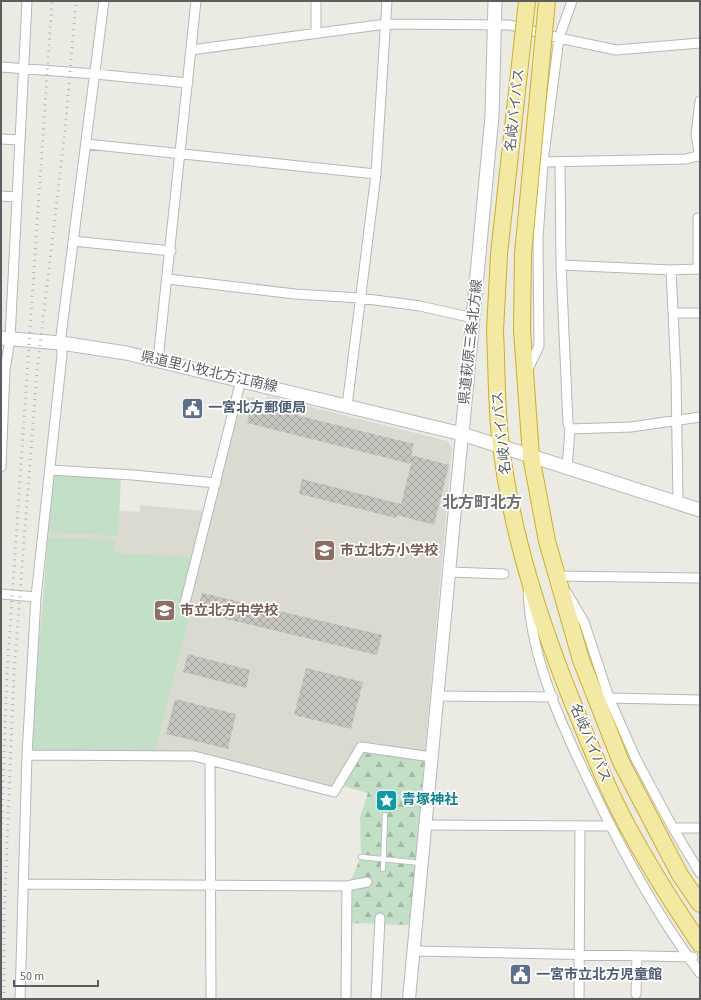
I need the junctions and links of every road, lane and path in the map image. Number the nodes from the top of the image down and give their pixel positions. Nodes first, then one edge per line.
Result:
1 (27, 1) edge
2 (104, 1) edge
3 (196, 1) edge
4 (316, 1) edge
5 (387, 1) edge
6 (495, 1) edge
7 (527, 1) edge
8 (547, 1) edge
9 (572, 1) edge
10 (386, 24) junction
11 (495, 24) junction
12 (316, 33) junction
13 (559, 38) junction
14 (700, 43) edge
15 (191, 50) junction
16 (1, 67) edge
17 (24, 68) junction
18 (95, 74) junction
19 (188, 83) junction
20 (700, 101) edge
21 (1, 139) edge
22 (19, 140) junction
23 (86, 144) junction
24 (181, 154) junction
25 (700, 156) edge
26 (543, 162) junction
27 (560, 162) junction
28 (376, 174) junction
29 (1, 196) edge
30 (17, 197) junction
31 (700, 218) edge
32 (73, 241) junction
33 (171, 251) junction
34 (561, 265) junction
35 (671, 270) junction
36 (168, 279) junction
37 (360, 298) junction
38 (673, 313) junction
39 (700, 313) edge
40 (473, 318) junction
41 (6, 338) edge
42 (60, 343) junction
43 (158, 360) junction
44 (524, 377) junction
45 (241, 380) junction
46 (347, 406) junction
47 (700, 417) edge
48 (676, 420) junction
49 (570, 429) junction
50 (462, 434) junction
51 (501, 446) junction
52 (531, 456) junction
53 (1, 467) edge
54 (567, 468) junction
55 (50, 470) junction
56 (216, 483) junction
57 (678, 503) junction
58 (700, 510) edge
59 (450, 572) junction
60 (504, 574) dead end
61 (527, 575) junction
62 (557, 576) junction
63 (700, 578) edge
64 (1, 594) edge
65 (36, 597) junction
66 (184, 607) dead end
67 (438, 696) junction
68 (553, 697) junction
69 (609, 698) junction
70 (700, 700) edge
71 (27, 755) junction
72 (432, 757) junction
73 (210, 760) junction
74 (385, 815) dead end
75 (426, 825) junction
76 (610, 826) junction
77 (580, 827) junction
78 (673, 828) junction
79 (700, 828) edge
80 (361, 857) dead end
81 (383, 859) junction
82 (423, 863) junction
83 (383, 868) dead end
84 (700, 873) edge
85 (367, 882) dead end
86 (23, 884) junction
87 (211, 885) junction
88 (347, 886) junction
89 (700, 904) edge
90 (380, 918) dead end
91 (415, 951) junction
92 (694, 953) edge
93 (580, 955) junction
94 (637, 956) junction
95 (700, 973) edge
96 (636, 994) dead end
97 (20, 999) edge
98 (211, 999) edge
99 (346, 999) edge
100 (376, 999) edge
101 (409, 999) edge
102 (579, 999) edge

1 - 17 street
2 - 18 street
3 - 15 street
4 - 12 street
5 - 10 street
6 - 11 main road, 県道萩原三条北方線
7 - 51 highway, 名岐バイパス, bridge
8 - 44 highway, 名岐バイパス, bridge
9 - 13 street
10 - 11 street
10 - 12 street
10 - 28 street
11 - 13 street
11 - 40 main road, 県道萩原三条北方線
12 - 15 street
13 - 14 street
13 - 26 street
15 - 19 street
16 - 17 street
17 - 18 street
17 - 22 street
18 - 19 street
18 - 23 street
19 - 24 street
20 - 25 street
21 - 22 street
22 - 30 street
23 - 24 street
23 - 32 street
24 - 28 street
24 - 33 street
25 - 27 street
26 - 27 street
26 - 44 street
27 - 34 street
28 - 37 street
29 - 30 street
30 - 41 street
31 - 35 street
32 - 33 street
32 - 42 street
33 - 36 street
34 - 35 street
34 - 49 street
35 - 38 street
36 - 37 street
36 - 43 street
37 - 40 street
37 - 46 street
38 - 39 street
38 - 48 street
40 - 50 main road, 県道萩原三条北方線
41 - 42 main road, 県道里小牧北方江南線
41 - 53 street
42 - 43 main road, 県道里小牧北方江南線
42 - 55 street
43 - 45 main road, 県道里小牧北方江南線
44 - 52 highway, 名岐バイパス
45 - 46 main road, 県道里小牧北方江南線
45 - 56 street
46 - 50 main road, 県道里小牧北方江南線
47 - 48 street
48 - 49 street
48 - 57 street
49 - 54 street
50 - 51 main road
50 - 59 street
51 - 52 main road
51 - 61 highway, 名岐バイパス
52 - 54 main road
52 - 62 highway, 名岐バイパス
54 - 57 main road
55 - 56 street
55 - 65 street
56 - 66 street
57 - 58 main road
59 - 60 street
59 - 67 street
61 - 68 street
61 - 92 highway, 名岐バイパス
62 - 63 street
62 - 69 street
62 - 89 highway, 名岐バイパス
64 - 65 street
65 - 71 street
67 - 68 street
67 - 72 street
68 - 76 street
69 - 70 street
69 - 78 street
71 - 73 street
71 - 86 street
72 - 73 street
72 - 75 street
73 - 87 street
74 - 81 lane
75 - 77 street
75 - 82 street
76 - 77 street
76 - 92 street
77 - 93 street
78 - 79 street
78 - 84 street
80 - 81 lane
81 - 82 lane
81 - 83 lane
82 - 91 street
85 - 88 street
86 - 87 street
86 - 97 street
87 - 88 street
87 - 98 street
88 - 99 street
90 - 100 street
91 - 93 street
91 - 101 street
92 - 94 street
92 - 95 street
93 - 94 street
93 - 102 street
94 - 96 street

